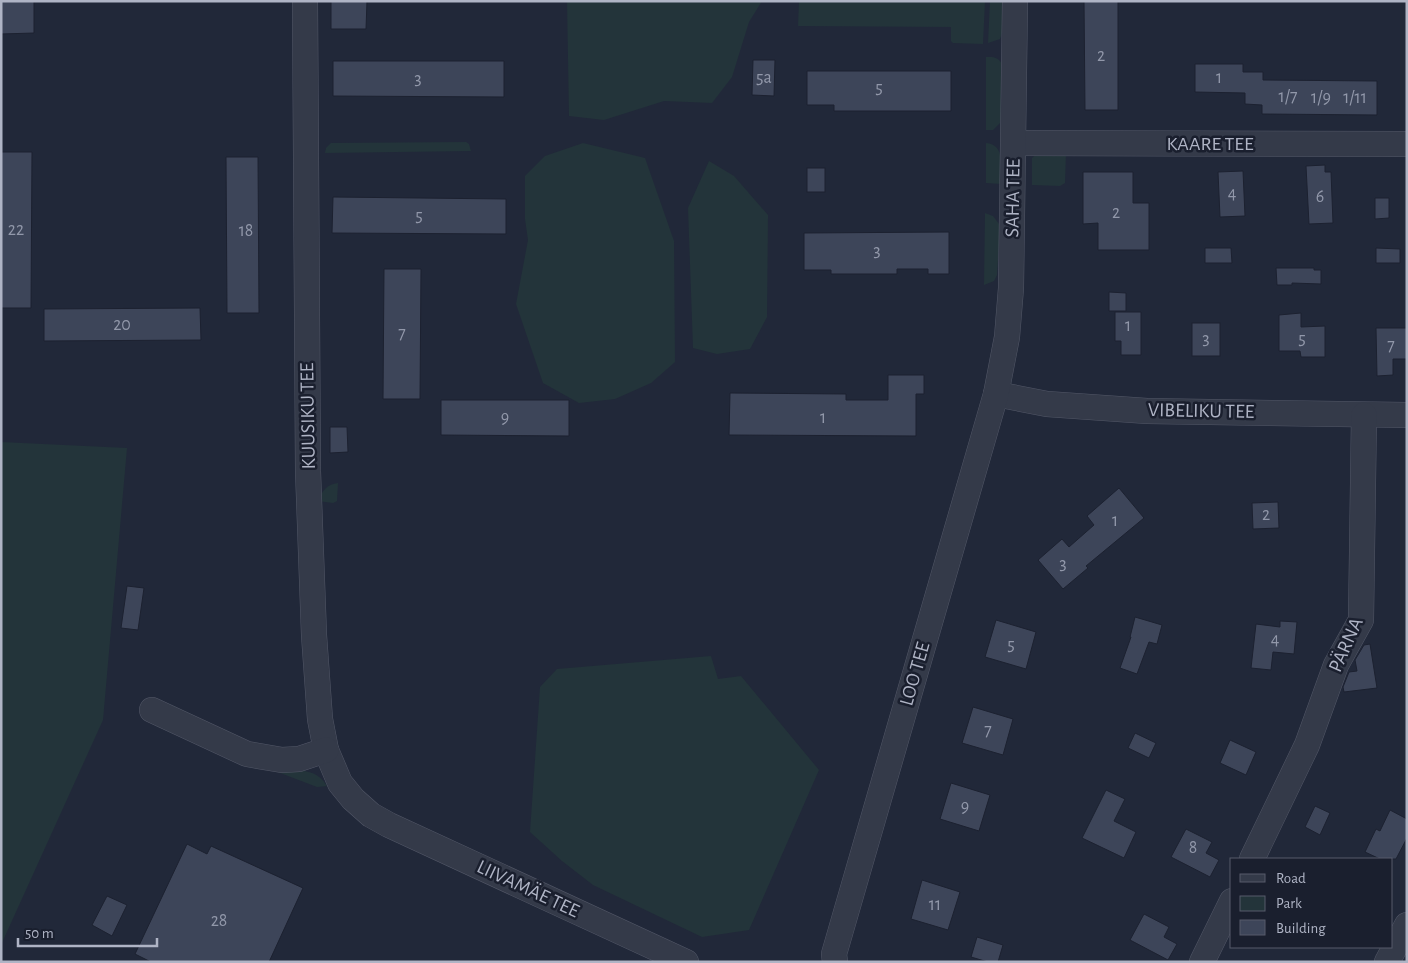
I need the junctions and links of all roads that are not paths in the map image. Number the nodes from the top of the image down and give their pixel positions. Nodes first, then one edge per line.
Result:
1 (305, 1) edge
2 (1015, 1) edge
3 (1014, 143) junction
4 (1407, 144) edge
5 (996, 394) junction
6 (1364, 414) junction
7 (1407, 416) edge
8 (152, 710) dead end
9 (326, 750) junction
10 (371, 814) joint
11 (1252, 858) edge
12 (1230, 905) edge
13 (1407, 925) edge
14 (833, 959) edge
15 (686, 962) edge
16 (1202, 962) edge
17 (1387, 962) edge

1 - 9 street, KUUSIKU TEE
2 - 3 street, SAHA TEE
3 - 4 street, KAARE TEE
3 - 5 street, SAHA TEE
5 - 6 street, VIBELIKU TEE
5 - 14 street, LOO TEE
6 - 7 street, VIBELIKU TEE
6 - 11 street, PÄRNA
8 - 9 street
9 - 10 street, KUUSIKU TEE
10 - 15 street, LIIVAMÄE TEE
12 - 16 street
13 - 17 street

